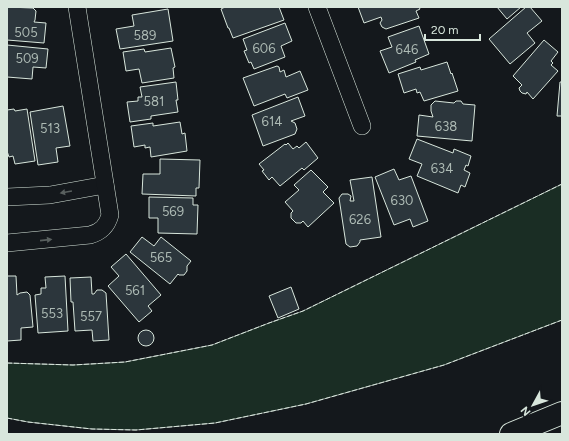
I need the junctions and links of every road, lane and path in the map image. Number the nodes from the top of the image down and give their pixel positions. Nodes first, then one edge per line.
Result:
1 (77, 7) edge
2 (317, 7) edge
3 (362, 126) dead end
4 (105, 185) junction
5 (7, 196) edge
6 (7, 243) edge
7 (562, 412) edge
8 (511, 434) edge

1 - 4 street
2 - 3 street
4 -> 5 street
6 -> 4 street
7 - 8 highway

